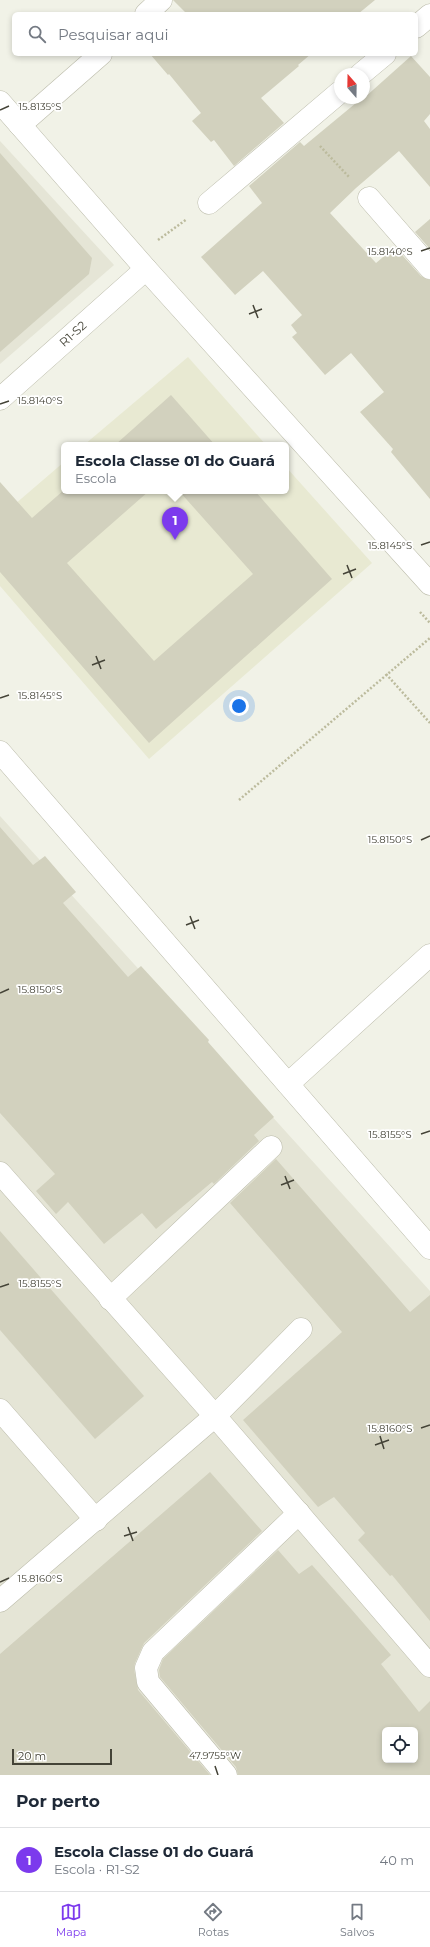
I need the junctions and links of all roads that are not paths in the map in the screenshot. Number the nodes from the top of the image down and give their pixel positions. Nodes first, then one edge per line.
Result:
1 (161, 0) edge
2 (148, 12) edge
3 (430, 16) edge
4 (418, 25) edge
5 (99, 56) edge
6 (382, 56) edge
7 (368, 68) edge
8 (334, 97) edge
9 (0, 102) edge
10 (20, 125) junction
11 (369, 198) road end
12 (209, 203) road end
13 (140, 262) junction
14 (430, 268) edge
15 (0, 399) edge
16 (430, 584) edge
17 (4, 766) edge
18 (430, 955) edge
19 (288, 1084) junction
20 (271, 1147) dead end
21 (0, 1173) edge
22 (430, 1248) edge
23 (110, 1299) junction
24 (301, 1329) dead end
25 (0, 1410) edge
26 (215, 1416) junction
27 (299, 1513) junction
28 (96, 1520) junction
29 (0, 1601) edge
30 (430, 1666) edge
31 (226, 1775) edge

1 - 2 street
3 - 4 street
5 - 10 street
6 - 7 street
8 - 12 street
9 - 10 street
10 - 13 street
11 - 14 street
13 - 15 street, R1-S2
13 - 16 street
17 - 19 street
18 - 19 street
19 - 22 street
20 - 23 street
21 - 23 street
23 - 26 street
24 - 26 street
25 - 28 street
26 - 27 street
26 - 28 street
27 - 30 street
27 - 31 street
28 - 29 street

